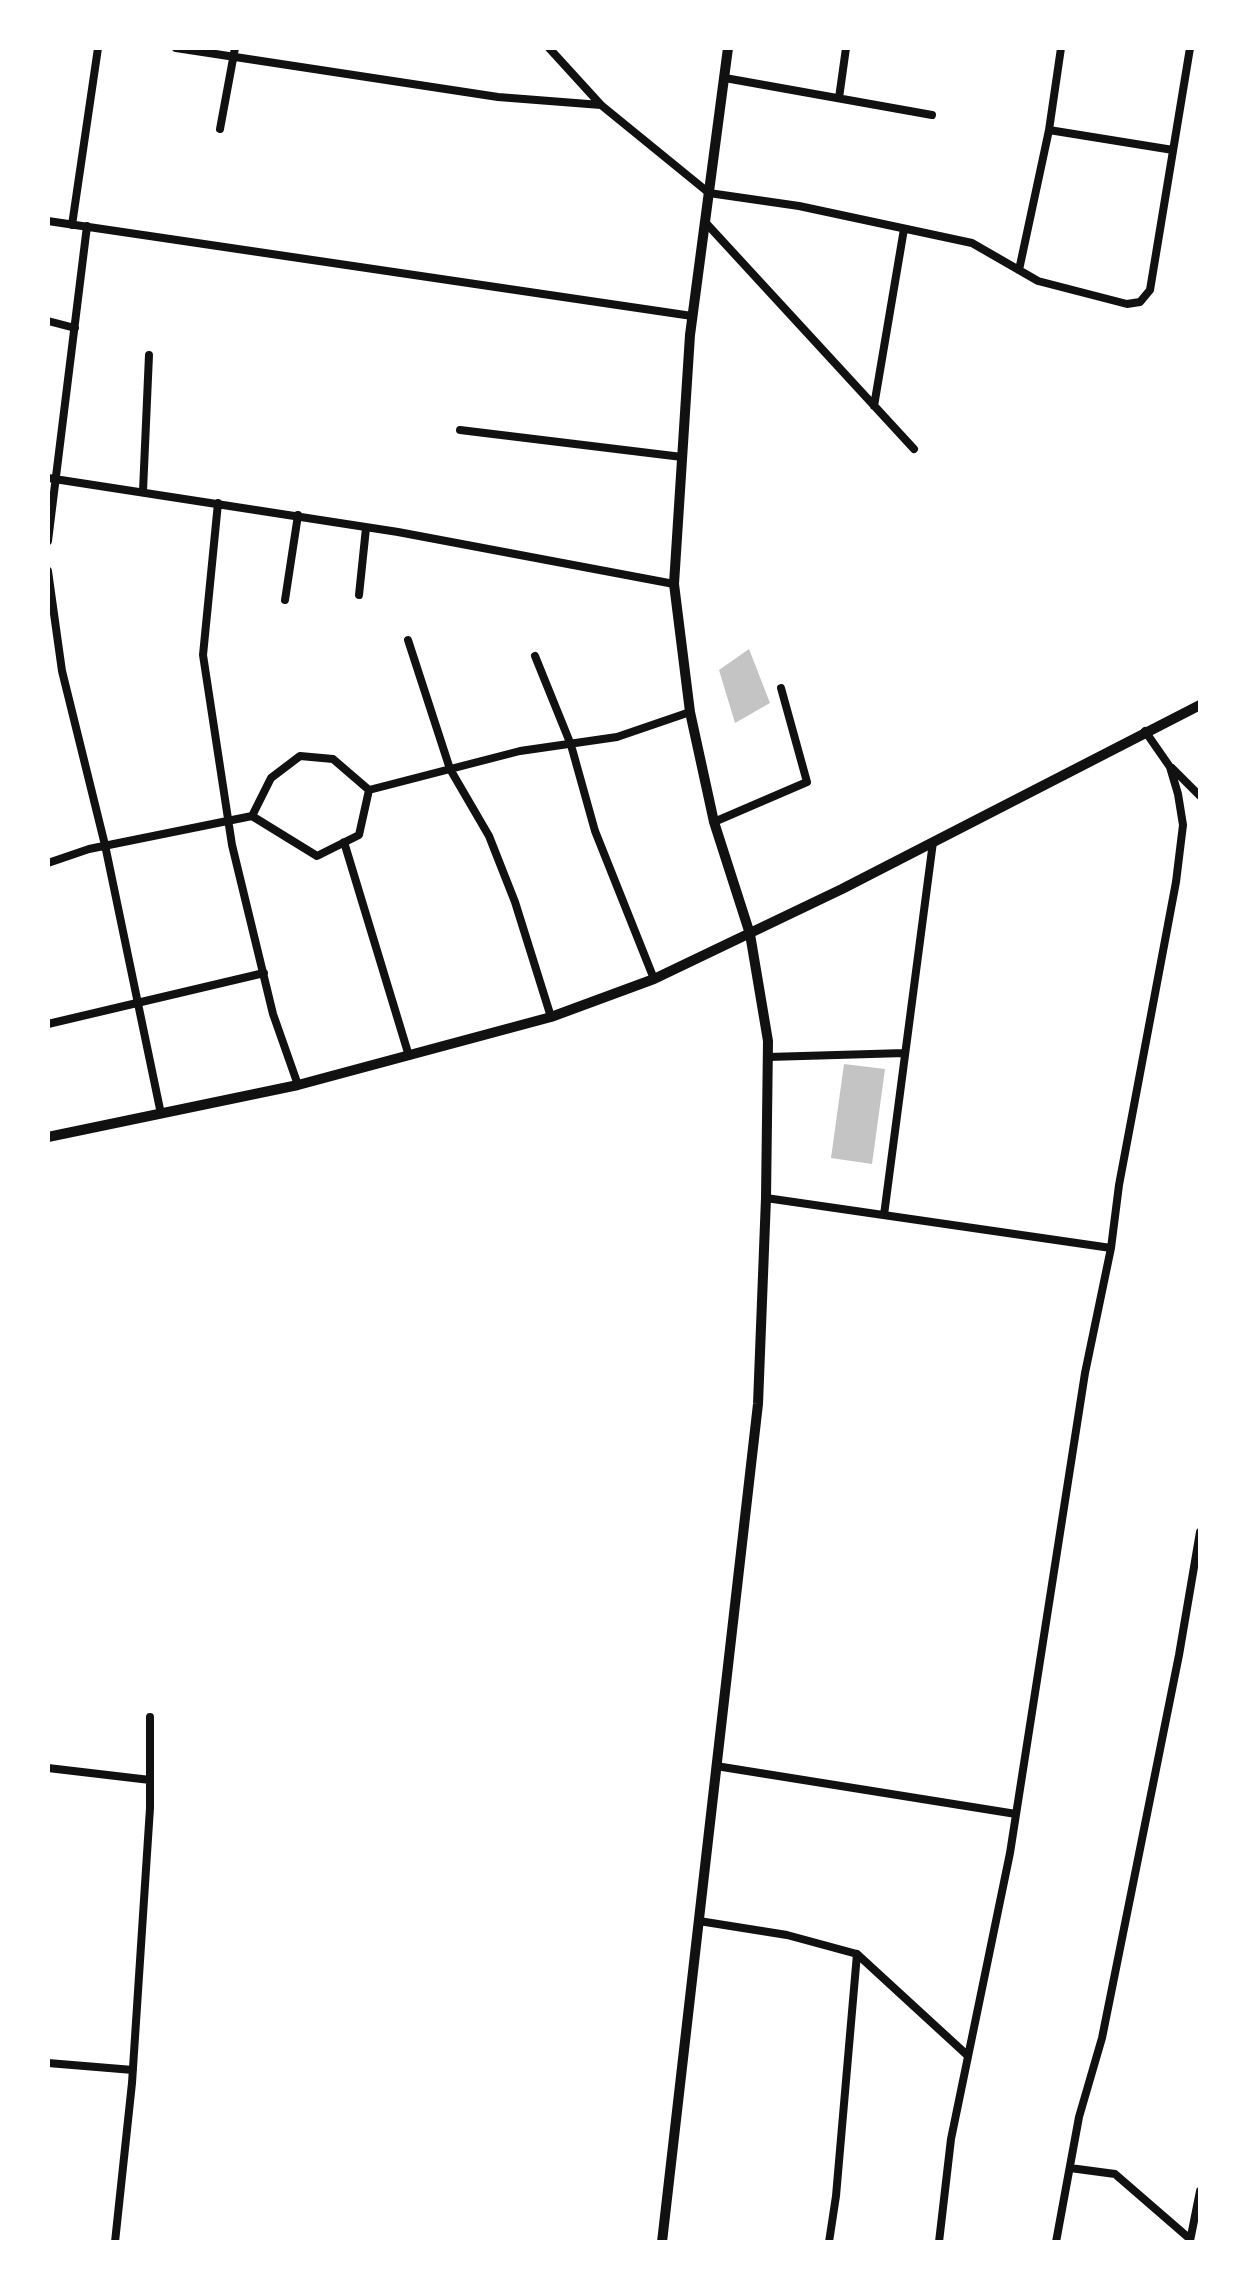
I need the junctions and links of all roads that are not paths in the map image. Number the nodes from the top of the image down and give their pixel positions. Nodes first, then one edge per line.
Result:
1 (98, 48) edge
2 (176, 48) edge
3 (549, 48) edge
4 (728, 48) edge
5 (846, 48) edge
6 (1061, 48) edge
7 (1190, 48) edge
8 (234, 52) edge
9 (725, 78) junction
10 (839, 98) junction
11 (601, 105) junction
12 (932, 115) dead end
13 (220, 129) dead end
14 (1049, 130) junction
15 (1173, 150) junction
16 (709, 193) junction
17 (48, 221) edge
18 (705, 222) junction
19 (72, 225) junction
20 (87, 226) junction
21 (904, 229) junction
22 (1019, 270) junction
23 (692, 316) junction
24 (48, 321) edge
25 (75, 328) junction
26 (149, 355) dead end
27 (874, 406) junction
28 (460, 430) dead end
29 (914, 449) dead end
30 (682, 457) junction
31 (52, 479) edge
32 (143, 491) junction
33 (218, 503) junction
34 (298, 515) junction
35 (366, 528) junction
36 (48, 541) edge
37 (48, 571) edge
38 (674, 584) junction
39 (359, 595) dead end
40 (285, 600) dead end
41 (52, 635) edge
42 (408, 640) dead end
43 (535, 656) dead end
44 (781, 688) dead end
45 (1200, 705) edge
46 (690, 712) junction
47 (1145, 731) junction
48 (571, 745) junction
49 (1170, 767) junction
50 (450, 769) junction
51 (369, 790) junction
52 (1200, 796) edge
53 (252, 816) junction
54 (228, 820) junction
55 (714, 822) junction
56 (344, 842) junction
57 (933, 842) junction
58 (105, 845) junction
59 (48, 863) edge
60 (750, 934) junction
61 (264, 973) junction
62 (654, 979) junction
63 (138, 1003) junction
64 (551, 1017) junction
65 (48, 1024) edge
66 (905, 1053) junction
67 (409, 1056) junction
68 (768, 1057) junction
69 (298, 1085) junction
70 (161, 1114) junction
71 (48, 1137) edge
72 (766, 1198) junction
73 (884, 1215) junction
74 (1111, 1248) junction
75 (1200, 1532) edge
76 (150, 1717) dead end
77 (716, 1766) junction
78 (48, 1768) edge
79 (150, 1780) junction
80 (1016, 1814) junction
81 (699, 1921) junction
82 (857, 1954) junction
83 (967, 2055) junction
84 (48, 2063) edge
85 (133, 2070) junction
86 (1070, 2168) junction
87 (1200, 2191) edge
88 (1190, 2240) edge
89 (115, 2242) edge
90 (662, 2242) edge
91 (829, 2242) edge
92 (939, 2242) edge
93 (1056, 2242) edge

1 - 19 street
2 - 8 street
3 - 11 street
4 - 9 street
5 - 10 street
6 - 14 street
7 - 15 street
8 - 11 street
8 - 13 street
9 - 10 street
9 - 16 street
10 - 12 street
11 - 16 street
14 - 15 street
14 - 22 street
15 - 22 street
16 - 18 street
16 - 21 street
17 - 19 street
18 - 23 street
18 - 27 street
19 - 20 street
20 - 23 street
20 - 25 street
21 - 22 street
21 - 27 street
23 - 30 street
24 - 25 street
25 - 31 street
26 - 32 street
27 - 29 street
28 - 30 street
30 - 38 street
31 - 32 street
31 - 36 street
32 - 33 street
33 - 34 street
33 - 54 street
34 - 35 street
34 - 40 street
35 - 38 street
35 - 39 street
37 - 41 street
38 - 46 street
41 - 58 street
42 - 50 street
43 - 48 street
44 - 55 street
45 - 47 street
46 - 48 street
46 - 55 street
47 - 49 street
47 - 57 street
48 - 50 street
48 - 62 street
49 - 52 street
49 - 74 street
50 - 51 street
50 - 64 street
51 - 53 street
51 - 56 street
53 - 54 street
53 - 56 street
54 - 58 street
54 - 61 street
55 - 60 street
56 - 67 street
57 - 60 street
57 - 66 street
58 - 59 street
58 - 63 street
60 - 62 street
60 - 68 street
61 - 63 street
61 - 69 street
62 - 64 street
63 - 65 street
63 - 70 street
64 - 67 street
66 - 68 street
66 - 73 street
67 - 69 street
68 - 72 street
69 - 70 street
70 - 71 street
72 - 73 street
72 - 77 street
73 - 74 street
74 - 80 street
75 - 86 street
76 - 79 street
77 - 80 street
77 - 81 street
78 - 79 street
79 - 85 street
80 - 83 street
81 - 82 street
81 - 90 street
82 - 83 street
82 - 91 street
83 - 92 street
84 - 85 street
85 - 89 street
86 - 88 street
86 - 93 street
87 - 88 street

